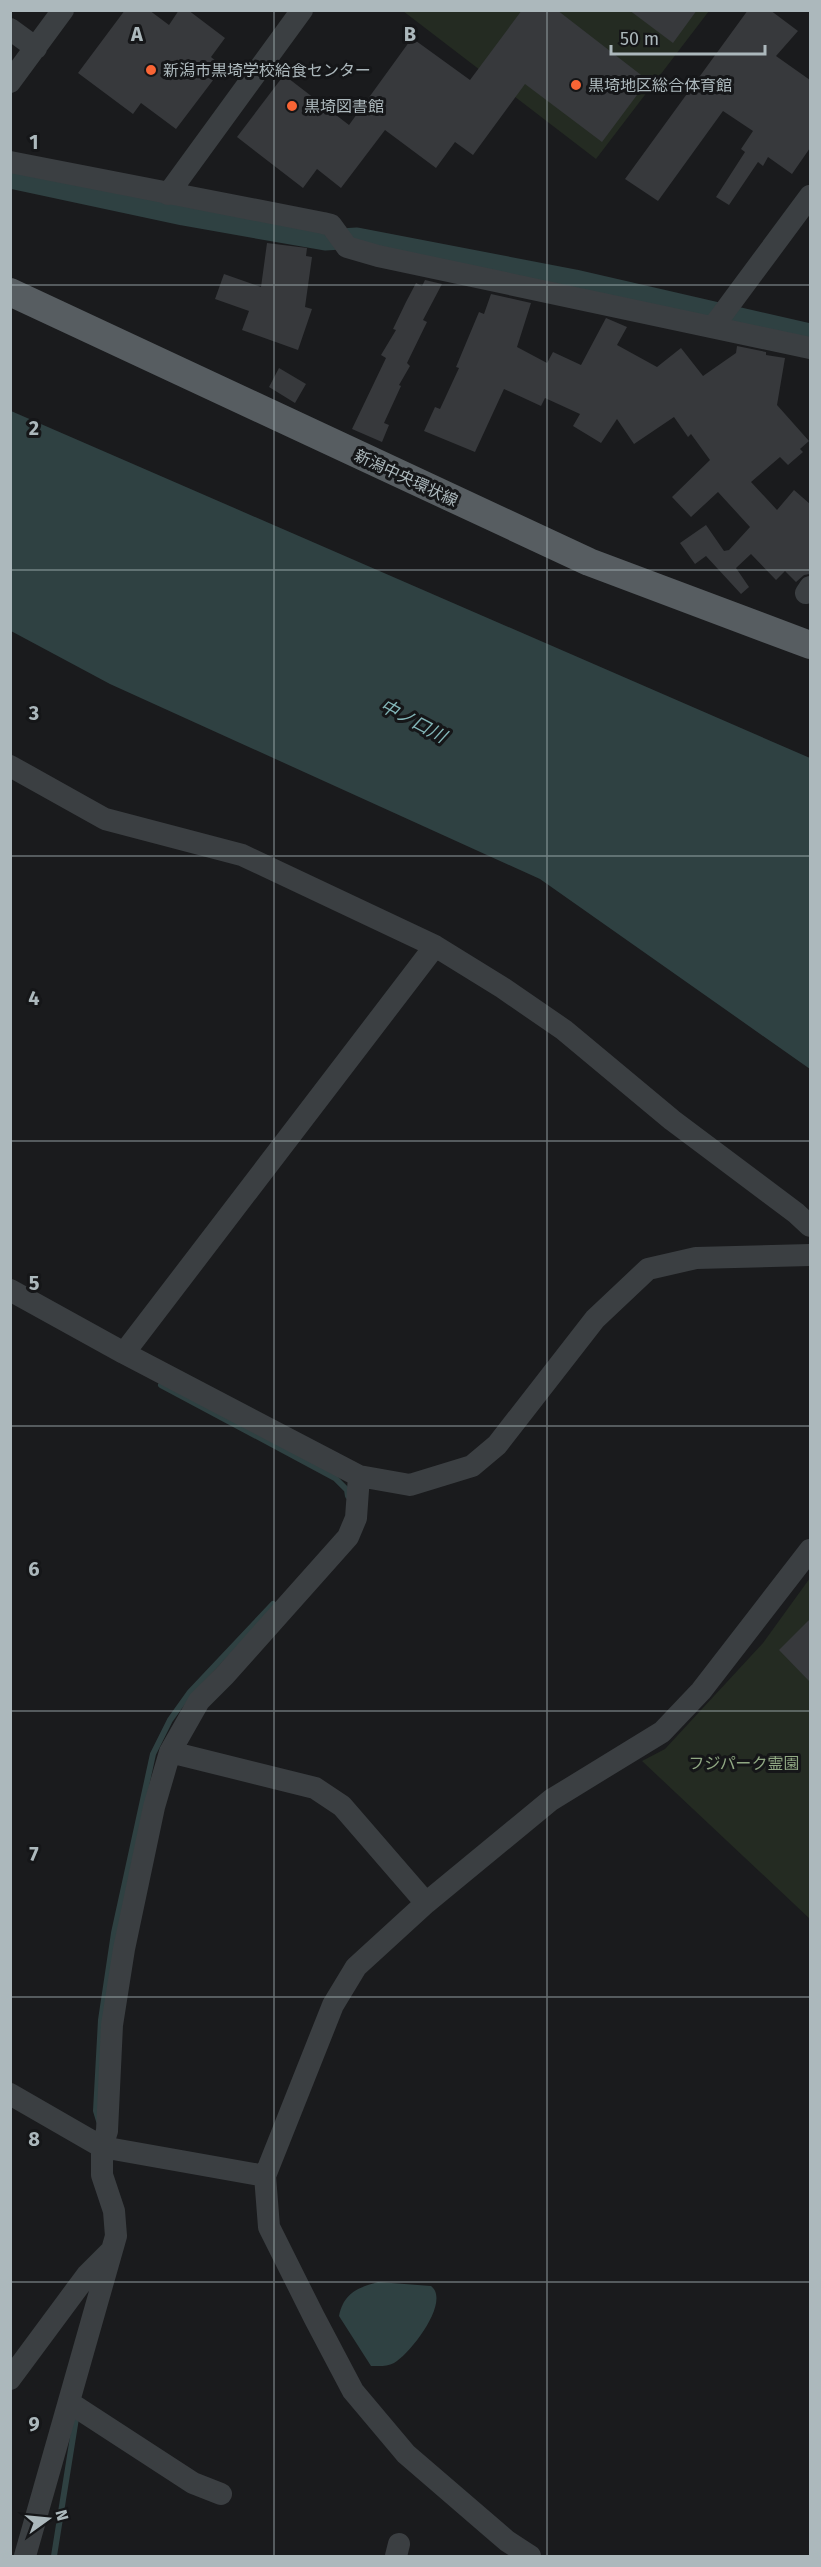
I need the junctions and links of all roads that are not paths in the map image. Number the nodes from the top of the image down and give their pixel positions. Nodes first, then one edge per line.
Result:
1 (63, 10) edge
2 (302, 10) edge
3 (10, 29) edge
4 (36, 48) junction
5 (10, 82) edge
6 (10, 162) edge
7 (168, 194) junction
8 (810, 196) edge
9 (10, 292) edge
10 (713, 327) junction
11 (810, 348) edge
12 (810, 645) edge
13 (10, 766) edge
14 (435, 946) junction
15 (810, 1226) edge
16 (810, 1255) edge
17 (10, 1290) edge
18 (124, 1353) junction
19 (359, 1476) junction
20 (810, 1550) edge
21 (170, 1752) junction
22 (426, 1903) junction
23 (10, 2094) edge
24 (102, 2147) junction
25 (265, 2176) junction
26 (110, 2252) junction
27 (10, 2379) edge
28 (70, 2403) junction
29 (221, 2494) dead end
30 (25, 2556) edge
31 (530, 2556) edge

1 - 4 street
2 - 7 street
3 - 4 street
4 - 5 street
6 - 7 street
7 - 10 street
8 - 10 street
9 - 12 main road, 新潟中央環状線
10 - 11 street
13 - 14 street
14 - 15 street
14 - 18 street
16 - 19 street
17 - 18 street
18 - 19 street
19 - 21 street
20 - 22 street
21 - 22 street
21 - 24 street
22 - 25 street
23 - 24 street
24 - 25 street
24 - 26 street
25 - 31 street
26 - 27 street
26 - 28 street
28 - 29 street
28 - 30 street

